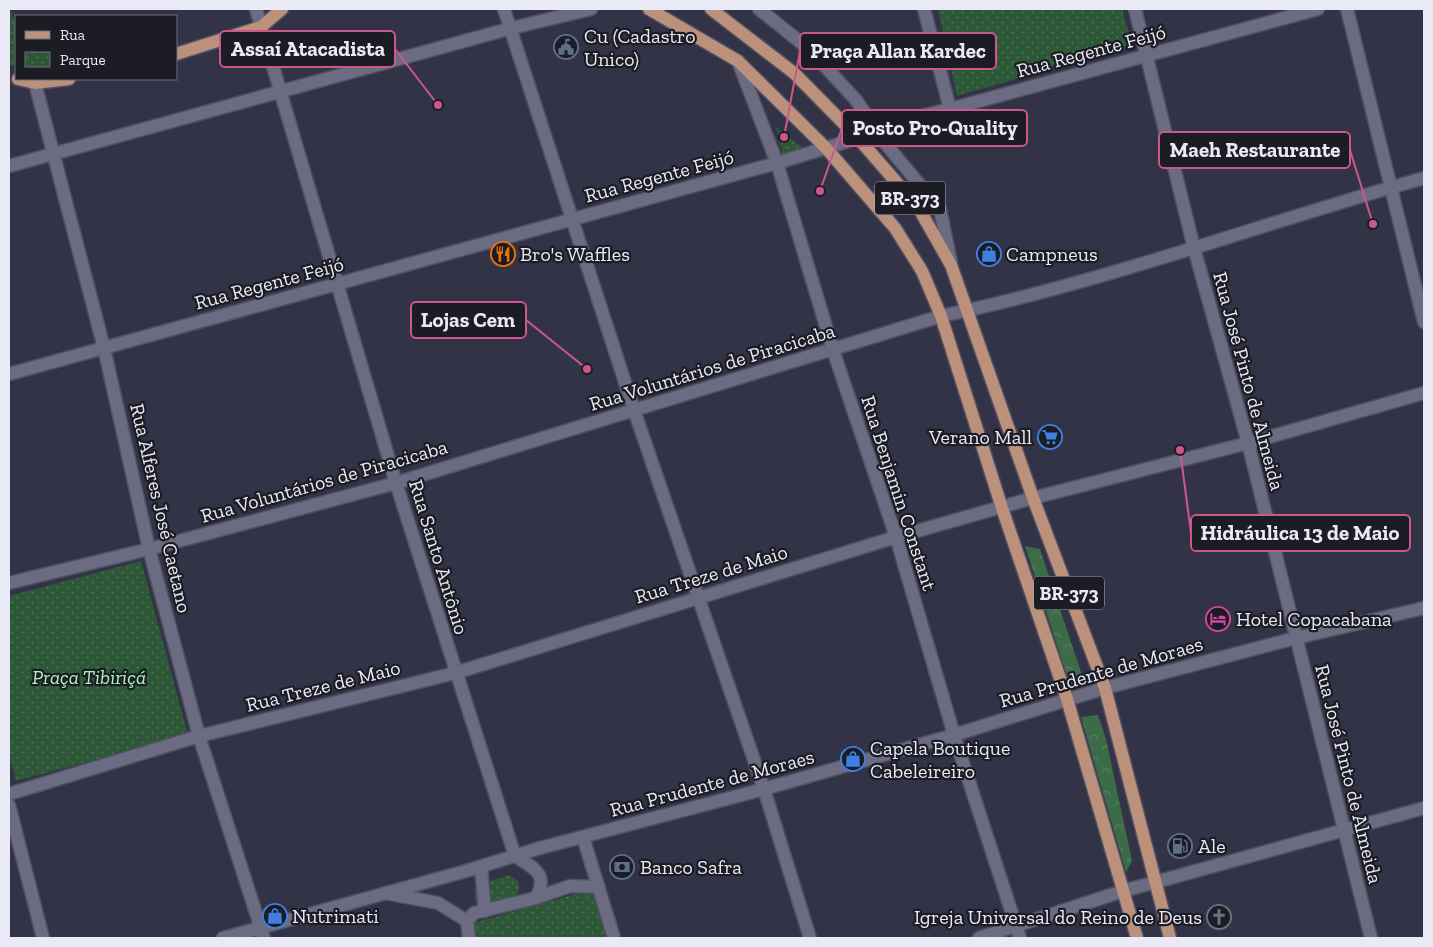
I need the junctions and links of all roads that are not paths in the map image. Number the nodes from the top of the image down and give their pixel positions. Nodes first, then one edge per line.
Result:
1 (256, 9) edge
2 (282, 9) edge
3 (504, 9) edge
4 (591, 9) edge
5 (650, 9) edge
6 (711, 9) edge
7 (759, 9) edge
8 (924, 9) edge
9 (1135, 9) edge
10 (1318, 9) edge
11 (1347, 9) edge
12 (261, 27) junction
13 (512, 28) junction
14 (178, 53) edge
15 (1147, 55) junction
16 (738, 61) junction
17 (24, 80) edge
18 (60, 80) edge
19 (34, 83) junction
20 (280, 92) junction
21 (950, 109) junction
22 (876, 127) junction
23 (858, 138) junction
24 (826, 148) junction
25 (52, 154) junction
26 (776, 163) junction
27 (9, 166) edge
28 (1424, 178) edge
29 (1392, 187) junction
30 (571, 220) junction
31 (1194, 248) junction
32 (951, 265) junction
33 (336, 284) junction
34 (968, 310) junction
35 (941, 316) junction
36 (1424, 322) edge
37 (104, 348) junction
38 (832, 350) junction
39 (9, 374) edge
40 (1424, 393) edge
41 (634, 410) junction
42 (1248, 443) junction
43 (396, 482) junction
44 (1033, 498) junction
45 (1002, 508) junction
46 (896, 537) junction
47 (149, 549) junction
48 (9, 583) edge
49 (698, 597) junction
50 (1424, 608) edge
51 (1296, 638) junction
52 (455, 672) junction
53 (1105, 688) junction
54 (1067, 699) junction
55 (954, 735) junction
56 (199, 736) junction
57 (764, 789) junction
58 (9, 794) edge
59 (9, 805) edge
60 (1424, 808) edge
61 (1345, 830) junction
62 (583, 837) junction
63 (514, 856) junction
64 (481, 867) junction
65 (1154, 883) junction
66 (598, 887) junction
67 (1123, 892) junction
68 (383, 893) junction
69 (536, 898) junction
70 (485, 911) junction
71 (467, 921) junction
72 (262, 933) edge
73 (1018, 933) edge
74 (43, 938) edge
75 (223, 938) edge
76 (469, 938) edge
77 (614, 938) edge
78 (810, 938) edge
79 (980, 938) edge
80 (1137, 938) edge
81 (1170, 938) edge
82 (1371, 938) edge

1 - 12 street, Rua Santo Antônio
2 - 12 main road
3 - 13 street
4 - 13 street
5 - 16 main road, BR-373
6 - 23 main road, BR-373
7 - 22 street
8 - 21 street
9 - 15 street, Rua José Pinto de Almeida
10 - 15 street, Rua Regente Feijó
11 - 29 street
12 - 14 main road
12 - 20 street, Rua Santo Antônio
13 - 20 street
13 - 30 street
15 - 21 street, Rua Regente Feijó
15 - 31 street, Rua José Pinto de Almeida
16 - 24 main road, BR-373
16 - 26 street, Rua Benjamin Constant
17 - 19 main road
18 - 19 main road
19 - 25 street, Rua Alferes José Caetano
20 - 25 street
20 - 33 street, Rua Santo Antônio
21 - 22 street, Rua Regente Feijó
22 - 23 street, Rua Regente Feijó
22 - 32 street
23 - 24 street, Rua Regente Feijó
23 - 32 main road, BR-373
24 - 26 street, Rua Regente Feijó
24 - 35 main road, BR-373
25 - 27 street
25 - 37 street, Rua Alferes José Caetano
26 - 30 street, Rua Regente Feijó
26 - 38 street, Rua Benjamin Constant
28 - 29 street, Rua Voluntários de Piracicaba
29 - 31 street, Rua Voluntários de Piracicaba
29 - 36 street
30 - 33 street, Rua Regente Feijó
30 - 41 street
31 - 34 street, Rua Voluntários de Piracicaba
31 - 42 street, Rua José Pinto de Almeida
32 - 34 main road, BR-373
33 - 37 street, Rua Regente Feijó
33 - 43 street, Rua Santo Antônio
34 - 35 street, Rua Voluntários de Piracicaba
34 - 44 main road, BR-373
35 - 38 street, Rua Voluntários de Piracicaba
35 - 45 main road, BR-373
37 - 39 street, Rua Regente Feijó
37 - 47 street, Rua Alferes José Caetano
38 - 41 street, Rua Voluntários de Piracicaba
38 - 46 street, Rua Benjamin Constant
40 - 42 street, Rua Treze de Maio
41 - 43 street, Rua Voluntários de Piracicaba
41 - 49 street
42 - 44 street, Rua Treze de Maio
42 - 51 street, Rua José Pinto de Almeida
43 - 47 street, Rua Voluntários de Piracicaba
43 - 52 street, Rua Santo Antônio
44 - 45 street, Rua Treze de Maio
44 - 53 main road, BR-373
45 - 46 street, Rua Treze de Maio
45 - 54 main road, BR-373
46 - 49 street, Rua Treze de Maio
46 - 55 street, Rua Benjamin Constant
47 - 48 street, Rua Voluntários de Piracicaba
47 - 56 street, Rua Alferes José Caetano
49 - 52 street, Rua Treze de Maio
49 - 57 street
50 - 51 street, Rua Prudente de Moraes
51 - 53 street, Rua Prudente de Moraes
51 - 61 street, Rua José Pinto de Almeida
52 - 56 street, Rua Treze de Maio
52 - 63 street, Rua Santo Antônio
53 - 54 street, Rua Prudente de Moraes
53 - 65 main road, BR-373
54 - 55 street, Rua Prudente de Moraes
54 - 67 main road, BR-373
55 - 57 street, Rua Prudente de Moraes
55 - 73 street, Rua Benjamin Constant
56 - 58 street, Rua Treze de Maio
56 - 72 street, Rua Alferes José Caetano
57 - 62 street, Rua Prudente de Moraes
57 - 78 street
59 - 74 street
60 - 61 street
61 - 65 street
61 - 82 street, Rua José Pinto de Almeida
62 - 63 street, Rua Prudente de Moraes
62 - 66 street
63 - 64 street, Rua Prudente de Moraes
63 - 69 street
64 - 68 street, Rua Prudente de Moraes
64 - 70 street
65 - 67 street
65 - 81 main road, BR-373
66 - 69 street
66 - 77 street
67 - 73 street
67 - 80 main road, BR-373
68 - 71 street
68 - 72 street, Rua Prudente de Moraes
69 - 70 street
70 - 71 street
71 - 76 street
72 - 75 street, Rua Prudente de Moraes
73 - 79 street

